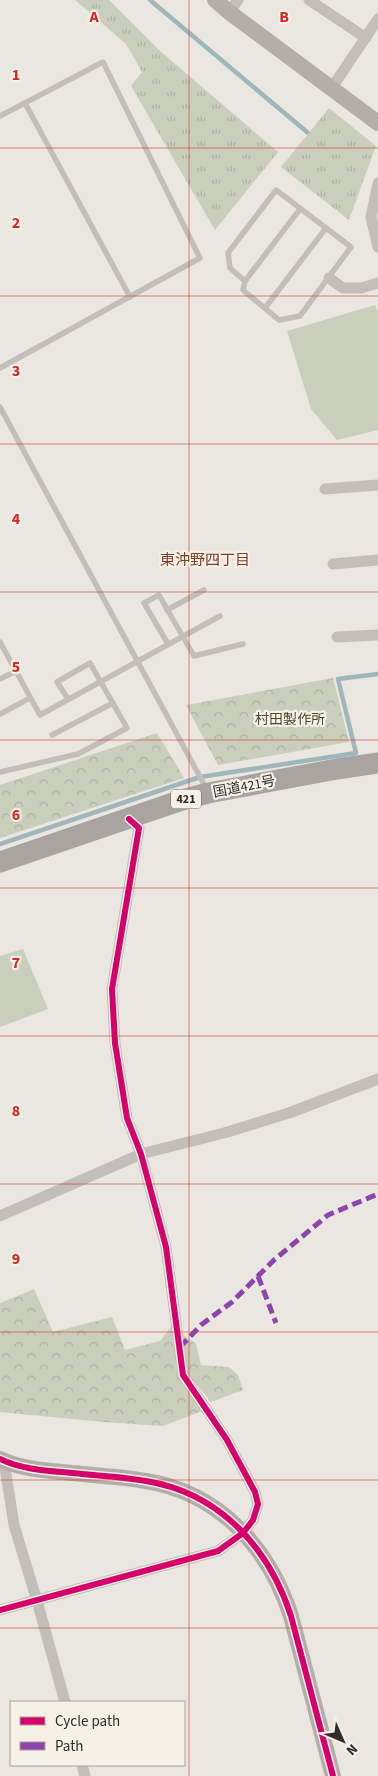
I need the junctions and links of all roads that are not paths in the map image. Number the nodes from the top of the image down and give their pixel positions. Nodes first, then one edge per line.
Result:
1 (215, 0) edge
2 (309, 0) edge
3 (233, 6) edge
4 (378, 19) edge
5 (366, 38) junction
6 (331, 89) junction
7 (25, 103) junction
8 (0, 116) edge
9 (378, 123) edge
10 (378, 183) edge
11 (300, 208) junction
12 (326, 228) junction
13 (378, 247) edge
14 (329, 278) junction
15 (245, 281) junction
16 (378, 283) edge
17 (130, 296) junction
18 (265, 308) junction
19 (0, 368) edge
20 (0, 407) edge
21 (378, 485) edge
22 (325, 489) dead end
23 (378, 560) edge
24 (333, 564) dead end
25 (204, 590) dead end
26 (167, 610) junction
27 (220, 616) dead end
28 (378, 635) edge
29 (183, 636) junction
30 (337, 637) dead end
31 (0, 642) edge
32 (168, 644) junction
33 (243, 644) dead end
34 (137, 661) junction
35 (16, 671) junction
36 (0, 679) edge
37 (100, 681) junction
38 (30, 698) junction
39 (68, 699) junction
40 (113, 703) junction
41 (0, 714) edge
42 (52, 735) dead end
43 (378, 763) edge
44 (0, 772) edge
45 (208, 793) junction
46 (129, 819) junction
47 (0, 862) edge
48 (378, 1079) edge
49 (141, 1154) junction
50 (0, 1216) edge
51 (2, 1460) edge
52 (243, 1533) junction
53 (37, 1600) junction
54 (0, 1610) edge
55 (64, 1701) edge
56 (333, 1776) edge

1 - 3 street
2 - 5 street
3 - 6 street
4 - 5 street
5 - 6 street
6 - 9 street
7 - 8 lane
7 - 17 lane
7 - 17 lane
10 - 13 street
11 - 12 lane
11 - 15 lane
11 - 15 lane
12 - 14 lane
12 - 18 lane
14 - 16 street
14 - 18 lane
15 - 18 lane
17 - 19 lane
20 - 34 lane
21 - 22 street
23 - 24 street
25 - 26 lane
26 - 29 lane
26 - 32 lane
27 - 29 lane
28 - 30 street
29 - 32 lane
29 - 33 lane
31 - 35 lane
32 - 34 lane
34 - 37 lane
34 - 45 lane
35 - 36 lane
35 - 38 lane
37 - 39 lane
37 - 39 lane
37 - 40 lane
38 - 39 lane
38 - 41 lane
40 - 42 lane
40 - 44 lane
43 - 45 highway, 国道421号 / 421
45 - 46 highway, 国道421号 / 421
46 - 47 highway, 国道421号 / 421
46 - 49 street
48 - 49 street
49 - 50 street
49 - 52 street
51 - 52 street
51 - 53 street
52 - 53 street
52 - 56 street
53 - 54 street
53 - 55 street

